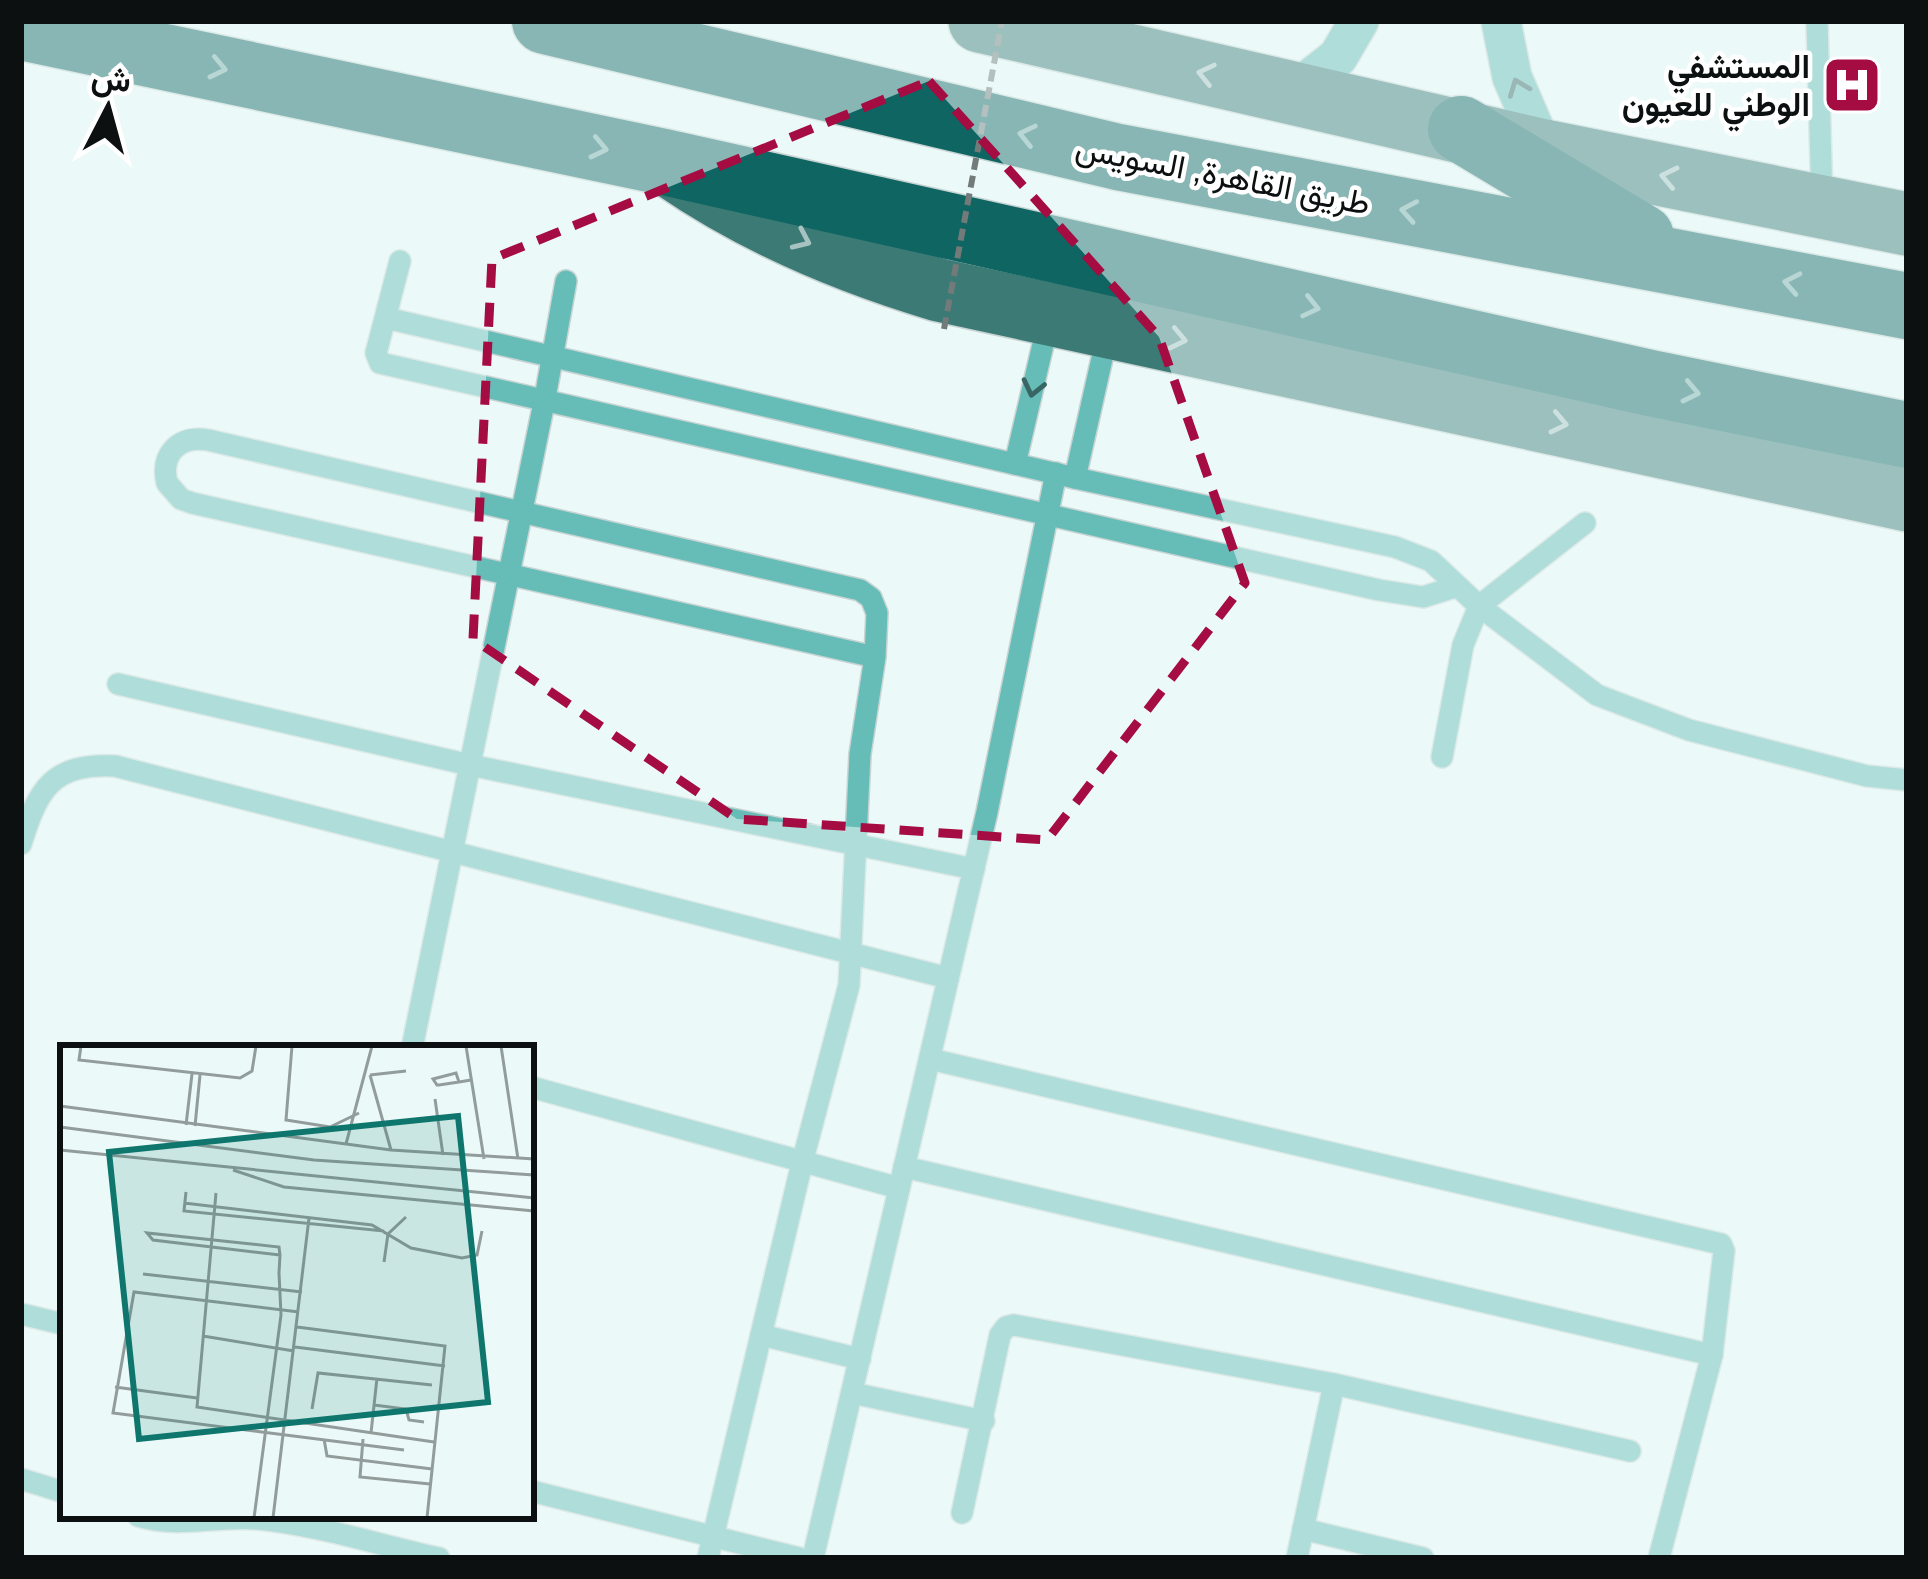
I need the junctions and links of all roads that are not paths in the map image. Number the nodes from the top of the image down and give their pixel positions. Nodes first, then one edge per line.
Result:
1 (545, 21) edge
2 (980, 21) edge
3 (1359, 21) edge
4 (1501, 21) edge
5 (1817, 21) edge
6 (21, 27) edge
7 (1291, 94) junction
8 (1461, 129) junction
9 (1544, 151) junction
10 (664, 162) junction
11 (1822, 208) junction
12 (1907, 224) edge
13 (400, 261) dead end
14 (1681, 261) junction
15 (566, 281) dead end
16 (1907, 306) edge
17 (386, 318) junction
18 (1080, 319) junction
19 (552, 356) junction
20 (545, 398) junction
21 (1907, 435) edge
22 (1015, 464) junction
23 (1065, 476) junction
24 (1907, 500) edge
25 (1048, 512) junction
26 (521, 514) junction
27 (1585, 523) dead end
28 (509, 574) junction
29 (1455, 586) junction
30 (1478, 606) junction
31 (875, 657) junction
32 (118, 684) dead end
33 (1442, 757) dead end
34 (470, 765) junction
35 (1907, 780) edge
36 (21, 844) edge
37 (856, 846) junction
38 (452, 854) junction
39 (974, 869) junction
40 (851, 954) junction
41 (948, 978) junction
42 (413, 1045) edge
43 (929, 1059) junction
44 (534, 1089) edge
45 (802, 1163) junction
46 (902, 1178) junction
47 (21, 1314) edge
48 (60, 1323) edge
49 (761, 1335) junction
50 (1712, 1355) junction
51 (860, 1359) junction
52 (1334, 1384) junction
53 (851, 1393) junction
54 (984, 1420) junction
55 (1630, 1451) dead end
56 (21, 1479) edge
57 (60, 1491) edge
58 (534, 1492) edge
59 (962, 1513) dead end
60 (150, 1519) edge
61 (226, 1519) edge
62 (248, 1519) edge
63 (1303, 1529) junction
64 (710, 1547) edge
65 (439, 1558) edge
66 (799, 1558) edge
67 (813, 1558) edge
68 (1297, 1558) edge
69 (1424, 1558) edge
70 (1659, 1558) edge

14 -> 1 highway, طريق القاهرة, السويس
7 -> 2 main road
3 - 7 street
9 -> 4 street
5 - 11 lane
6 -> 10 highway
7 - 8 main road
8 - 9 main road
8 - 14 highway
11 -> 9 main road
10 -> 18 main road
10 -> 21 highway
11 - 12 main road
13 - 17 lane
16 -> 14 highway, طريق القاهرة, السويس
15 - 19 lane
17 - 19 lane
17 - 20 lane
18 -> 22 lane
18 - 23 lane
18 -> 24 main road
19 - 20 lane
19 - 22 lane
20 - 25 lane
20 - 26 lane
22 - 23 lane
23 - 25 lane
23 - 29 lane
25 - 29 lane
25 - 39 lane
26 - 28 lane
26 - 28 lane
26 - 31 lane
27 - 30 lane
28 - 31 lane
28 - 34 lane
29 - 30 lane
30 - 33 lane
30 - 35 lane
31 - 37 lane
32 - 34 lane
34 - 37 lane
34 - 38 lane
36 - 38 lane
37 - 39 lane
37 - 40 lane
38 - 40 lane
38 - 42 lane
39 - 41 lane
40 - 41 lane
40 - 45 lane
41 - 43 lane
43 - 46 lane
43 - 50 lane
44 - 45 lane
45 - 46 lane
45 - 49 lane
46 - 50 lane
46 - 51 lane
47 - 48 lane
49 - 51 lane
49 - 64 lane
50 - 70 lane
51 - 53 lane
52 - 54 lane
52 - 55 lane
52 - 63 lane
53 - 54 lane
53 - 67 lane
54 - 59 lane
56 - 57 lane
58 - 64 lane
60 - 61 lane
62 - 65 lane
63 - 68 lane
63 - 69 lane
64 - 66 lane

